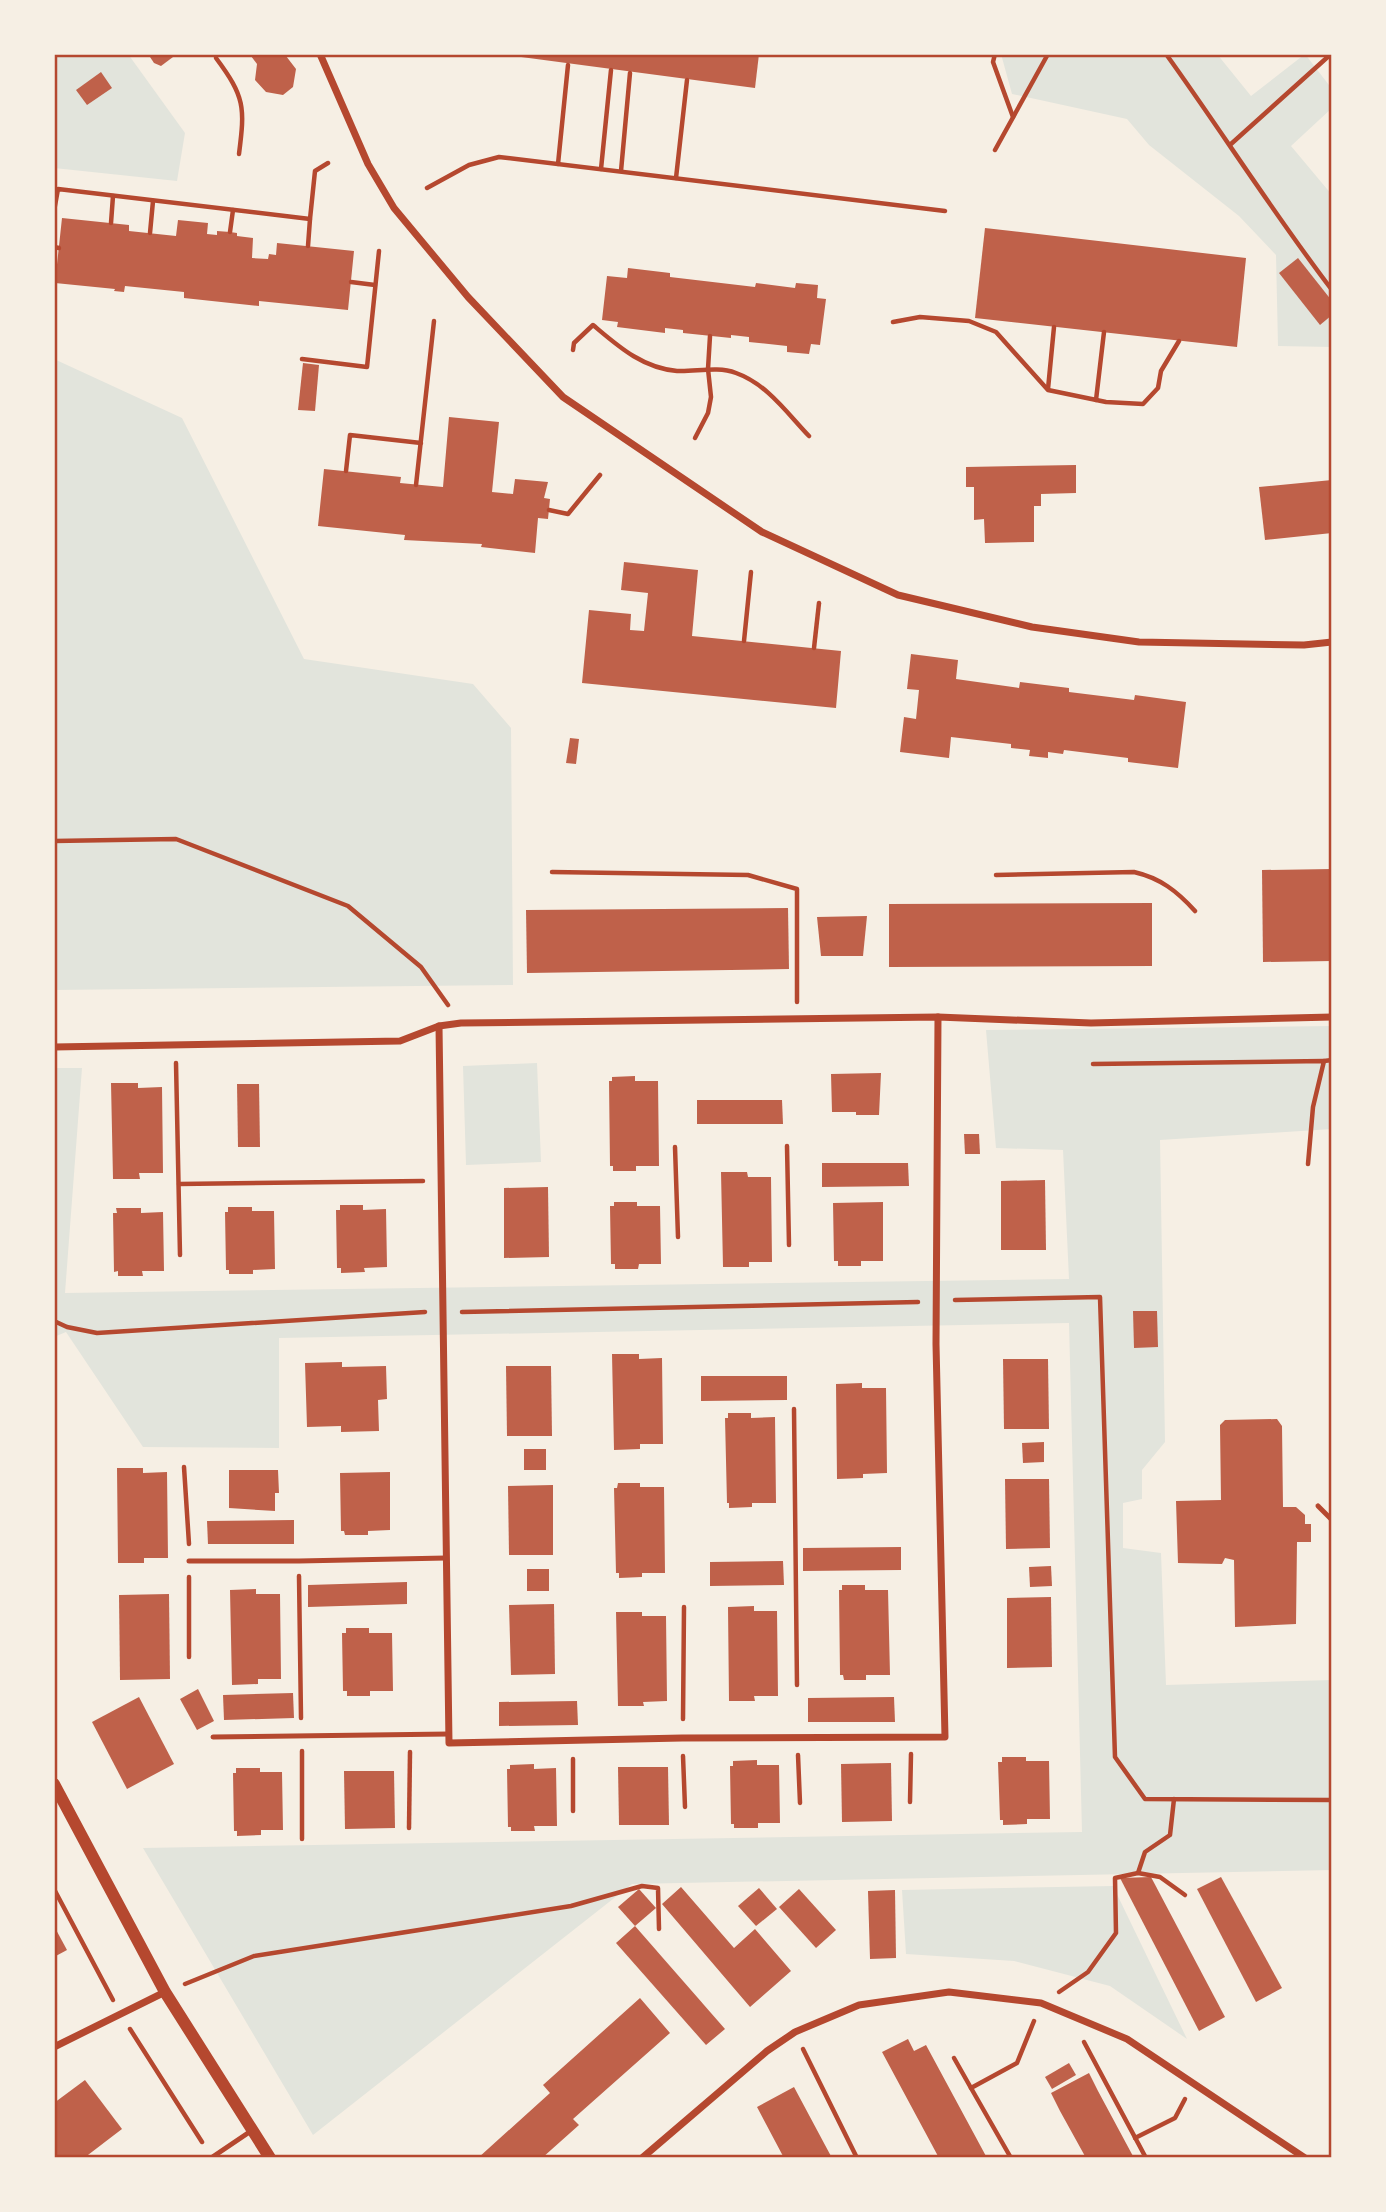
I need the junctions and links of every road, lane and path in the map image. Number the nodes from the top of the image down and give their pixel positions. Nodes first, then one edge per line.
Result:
1 (320, 54) edge
2 (995, 54) edge
3 (1048, 54) edge
4 (1166, 54) edge
5 (1331, 54) edge
6 (216, 58) dead end
7 (568, 65) dead end
8 (611, 70) dead end
9 (631, 73) dead end
10 (687, 80) dead end
11 (1013, 118) junction
12 (1231, 144) junction
13 (995, 150) dead end
14 (239, 154) dead end
15 (328, 163) dead end
16 (558, 164) junction
17 (601, 169) junction
18 (621, 172) junction
19 (676, 178) junction
20 (427, 188) dead end
21 (113, 196) junction
22 (153, 201) junction
23 (233, 210) junction
24 (54, 211) edge
25 (946, 211) dead end
26 (310, 219) junction
27 (111, 223) dead end
28 (230, 232) dead end
29 (150, 233) dead end
30 (308, 246) dead end
31 (379, 251) dead end
32 (351, 282) dead end
33 (375, 285) junction
34 (1332, 290) edge
35 (434, 321) dead end
36 (893, 322) dead end
37 (1054, 327) dead end
38 (1104, 332) dead end
39 (710, 336) dead end
40 (1179, 341) dead end
41 (573, 350) dead end
42 (302, 359) dead end
43 (708, 369) junction
44 (1048, 390) junction
45 (1096, 400) junction
46 (809, 436) dead end
47 (695, 438) dead end
48 (421, 443) junction
49 (346, 471) dead end
50 (600, 475) dead end
51 (416, 485) dead end
52 (548, 510) dead end
53 (751, 572) dead end
54 (819, 603) dead end
55 (744, 641) dead end
56 (1332, 642) edge
57 (814, 648) dead end
58 (54, 841) edge
59 (552, 872) dead end
60 (996, 875) dead end
61 (1195, 911) dead end
62 (797, 1017) junction
63 (938, 1017) junction
64 (1332, 1017) edge
65 (461, 1023) junction
66 (439, 1026) junction
67 (176, 1045) junction
68 (54, 1047) edge
69 (1332, 1060) edge
70 (1324, 1061) junction
71 (1093, 1064) dead end
72 (787, 1146) dead end
73 (675, 1147) dead end
74 (1308, 1164) dead end
75 (441, 1181) junction
76 (179, 1184) junction
77 (678, 1237) dead end
78 (789, 1245) dead end
79 (180, 1255) dead end
80 (937, 1300) junction
81 (443, 1312) junction
82 (54, 1321) edge
83 (794, 1409) dead end
84 (1318, 1506) dead end
85 (1332, 1520) edge
86 (446, 1558) junction
87 (189, 1560) dead end
88 (299, 1562) junction
89 (684, 1607) dead end
90 (797, 1685) dead end
91 (449, 1734) junction
92 (410, 1735) junction
93 (302, 1736) junction
94 (213, 1737) dead end
95 (911, 1737) junction
96 (682, 1738) junction
97 (798, 1738) junction
98 (573, 1740) junction
99 (54, 1784) edge
100 (1174, 1799) junction
101 (1332, 1800) edge
102 (910, 1802) dead end
103 (800, 1803) dead end
104 (685, 1807) dead end
105 (573, 1811) dead end
106 (409, 1828) dead end
107 (302, 1839) dead end
108 (1138, 1873) junction
109 (54, 1889) edge
110 (1185, 1895) dead end
111 (659, 1929) dead end
112 (164, 1992) junction
113 (116, 2003) dead end
114 (1041, 2003) junction
115 (128, 2026) dead end
116 (795, 2032) junction
117 (54, 2047) edge
118 (954, 2058) dead end
119 (1093, 2061) dead end
120 (1194, 2084) junction
121 (971, 2088) junction
122 (251, 2131) junction
123 (1135, 2138) junction
124 (211, 2157) edge
125 (270, 2158) edge
126 (642, 2158) edge
127 (857, 2158) edge
128 (1011, 2158) edge
129 (1146, 2158) edge
130 (1305, 2158) edge

1 - 56 street
2 - 11 path
3 - 11 path
4 - 12 path
5 - 12 path
6 - 14 path
7 - 16 path
8 - 17 path
9 - 18 path
10 - 19 path
11 - 13 path
12 - 34 path
15 - 26 path
16 - 17 path
16 - 20 path
17 - 18 path
18 - 19 path
19 - 25 path
21 - 22 path
21 - 24 path
21 - 27 path
22 - 23 path
22 - 29 path
23 - 26 path
23 - 28 path
26 - 30 path
31 - 33 path
32 - 33 path
33 - 42 path
35 - 48 path
36 - 44 path
37 - 44 path
38 - 45 path
39 - 43 path
40 - 45 path
41 - 43 path
43 - 46 path
43 - 47 path
44 - 45 path
48 - 49 path
48 - 51 path
50 - 52 path
53 - 55 path
54 - 57 path
58 - 65 path
59 - 62 path
60 - 61 path
62 - 63 street
62 - 65 street
63 - 64 street
63 - 80 street
65 - 66 street
66 - 67 street
66 - 75 street
67 - 68 street
67 - 76 path
69 - 70 path
70 - 71 path
70 - 74 path
72 - 78 path
73 - 77 path
75 - 76 path
75 - 81 street
76 - 79 path
80 - 81 path
80 - 95 street
80 - 100 path
81 - 82 path
81 - 86 street
83 - 90 path
84 - 85 lane
86 - 88 lane
86 - 91 street
87 - 88 lane
88 - 93 path
89 - 96 path
91 - 92 lane
91 - 98 street
92 - 93 lane
92 - 106 path
93 - 94 lane
93 - 107 path
95 - 97 street
95 - 102 path
96 - 97 street
96 - 98 street
96 - 104 path
97 - 103 path
98 - 105 path
99 - 112 street
100 - 101 path
100 - 108 path
108 - 110 path
108 - 114 path
109 - 113 path
111 - 112 path
112 - 117 street
112 - 122 street
114 - 116 street
114 - 120 street
114 - 121 path
115 - 124 path
116 - 126 street
116 - 127 path
118 - 121 path
119 - 123 path
120 - 123 path
120 - 130 street
121 - 128 path
122 - 124 lane
122 - 125 street
123 - 129 path

